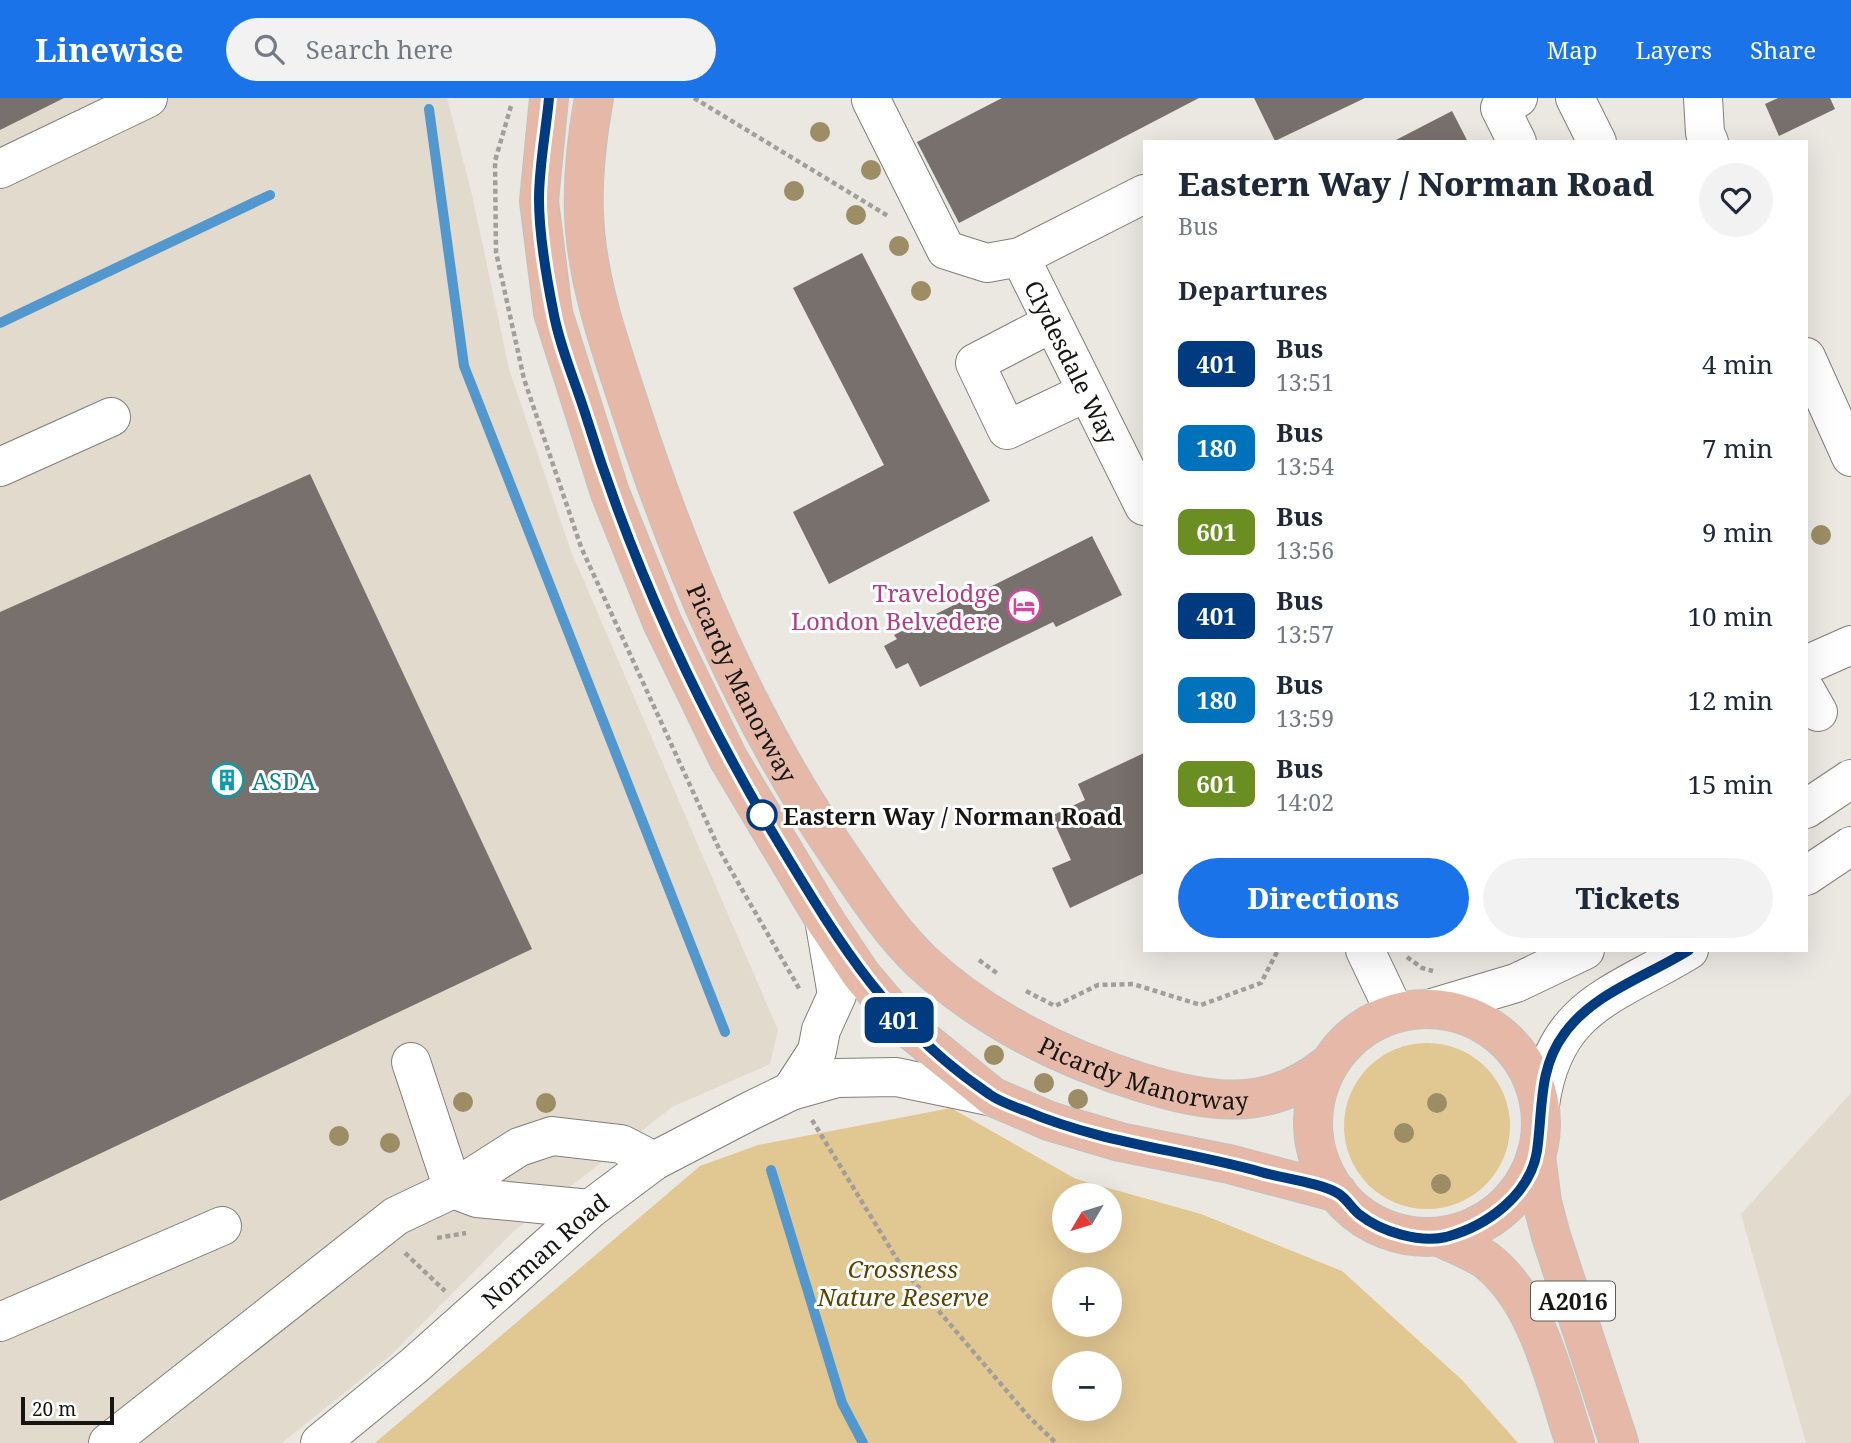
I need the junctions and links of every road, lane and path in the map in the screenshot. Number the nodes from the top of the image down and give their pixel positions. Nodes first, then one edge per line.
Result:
1 (148, 98) edge
2 (550, 98) edge
3 (594, 98) edge
4 (694, 98) edge
5 (1518, 98) edge
6 (1575, 98) edge
7 (1702, 99) edge
8 (871, 100) edge
9 (1516, 140) edge
10 (1596, 140) edge
11 (1709, 140) edge
12 (0, 169) edge
13 (1143, 195) edge
14 (900, 223) dead end
15 (1020, 257) junction
16 (1052, 323) junction
17 (1808, 361) edge
18 (1087, 392) junction
19 (111, 417) dead end
20 (1851, 457) edge
21 (0, 467) edge
22 (1143, 504) edge
23 (1851, 645) edge
24 (1808, 663) edge
25 (1851, 779) edge
26 (1808, 808) edge
27 (1851, 846) edge
28 (1808, 875) edge
29 (824, 919) junction
30 (1277, 952) edge
31 (1367, 952) edge
32 (1580, 952) edge
33 (1686, 952) edge
34 (971, 954) dead end
35 (1002, 977) dead end
36 (1023, 990) dead end
37 (1412, 1011) junction
38 (411, 1062) dead end
39 (1326, 1066) junction
40 (993, 1097) junction
41 (781, 1104) junction
42 (1540, 1105) junction
43 (1536, 1156) junction
44 (654, 1161) junction
45 (453, 1189) junction
46 (1338, 1193) junction
47 (590, 1209) junction
48 (222, 1226) dead end
49 (1442, 1238) junction
50 (401, 1250) dead end
51 (445, 1290) dead end
52 (0, 1322) edge
53 (108, 1443) edge
54 (320, 1443) edge
55 (1056, 1443) edge
56 (1575, 1443) edge
57 (1619, 1443) edge

1 - 12 street
2 - 29 main road, Picardy Manorway
3 - 39 main road, Picardy Manorway
4 - 14 path
5 - 9 street
6 - 10 street
7 - 11 street
8 - 15 street
13 - 15 street
15 - 16 street, Clydesdale Way
16 - 18 street, Clydesdale Way
16 - 18 street
17 - 20 street
18 - 22 street, Clydesdale Way
19 - 21 street
23 - 24 street
25 - 26 street
27 - 28 street
29 - 40 main road, Picardy Manorway
29 - 41 street
30 - 36 path
31 - 37 street
32 - 37 street
33 - 42 street
34 - 35 path
37 - 39 main road
37 - 42 main road
38 - 45 street
39 - 46 main road
40 - 41 street, Norman Road
40 - 46 main road, Picardy Manorway
41 - 44 street, Norman Road
41 - 55 path
42 - 43 main road
43 - 49 main road
43 - 57 main road, A2016
44 - 45 street
44 - 47 street, Norman Road
45 - 47 street
45 - 53 street
46 - 49 main road
47 - 54 street, Norman Road
48 - 52 street
49 - 56 main road, A2016
50 - 51 path

